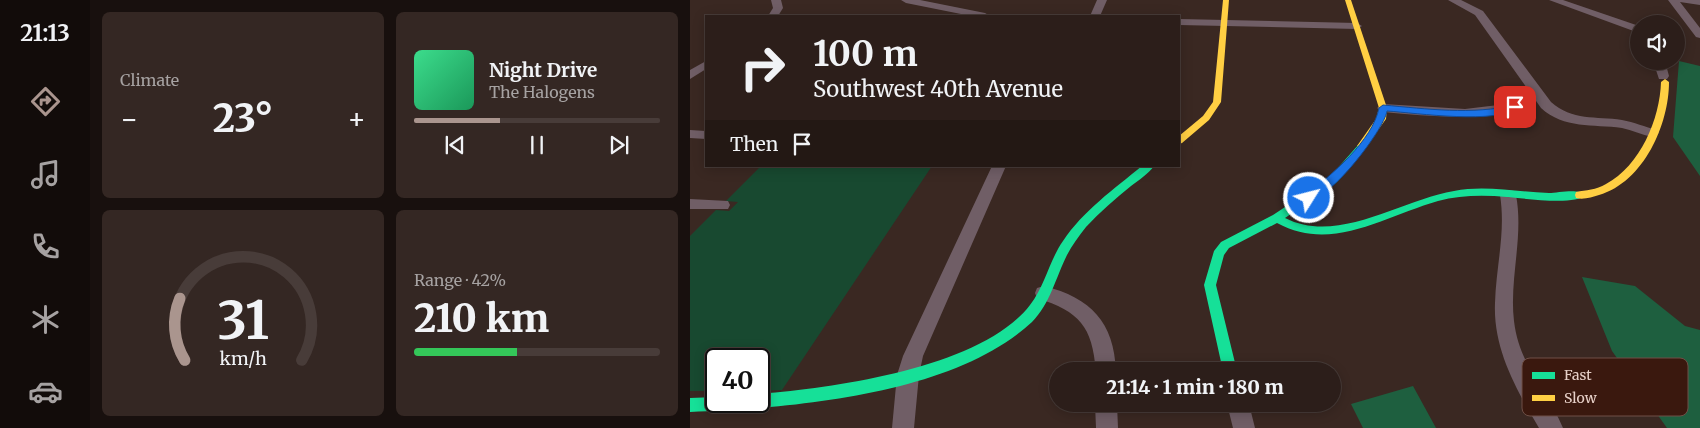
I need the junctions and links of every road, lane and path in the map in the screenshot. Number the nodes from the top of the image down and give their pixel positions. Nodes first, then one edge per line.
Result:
1 (776, 0) edge
2 (906, 0) edge
3 (1102, 0) edge
4 (1226, 0) edge
5 (1348, 0) edge
6 (1453, 0) edge
7 (1554, 0) edge
8 (1673, 0) edge
9 (1682, 0) edge
10 (1700, 2) edge
11 (774, 15) edge
12 (980, 15) edge
13 (1095, 15) edge
14 (1180, 22) edge
15 (1224, 23) junction
16 (1357, 26) junction
17 (1630, 27) edge
18 (1700, 35) edge
19 (705, 65) edge
20 (1662, 70) edge
21 (690, 75) edge
22 (1664, 79) joint
23 (1515, 107) dead end
24 (1383, 108) junction
25 (1652, 133) junction
26 (690, 134) edge
27 (705, 135) edge
28 (1180, 140) edge
29 (999, 167) edge
30 (1148, 167) edge
31 (1508, 196) junction
32 (690, 204) edge
33 (722, 206) dead end
34 (1277, 218) junction
35 (1044, 293) junction
36 (1105, 362) edge
37 (1228, 362) edge
38 (908, 375) junction
39 (1522, 379) edge
40 (690, 405) edge
41 (1106, 412) edge
42 (1240, 412) edge
43 (1545, 416) edge
44 (903, 428) edge
45 (1107, 428) edge
46 (1244, 428) edge
47 (1552, 428) edge

1 - 11 street
2 - 12 street
3 - 13 street
4 - 15 street
5 - 16 street
6 - 25 street
7 - 17 street
8 - 18 street
9 - 10 street
14 - 15 street
15 - 16 street
15 - 28 street
16 - 24 street
19 - 21 street
20 - 22 street
22 - 25 street
23 - 24 street
24 - 34 street
25 - 31 street
26 - 27 street
29 - 38 street
30 - 35 street
31 - 34 street
31 - 39 street
32 - 33 street
34 - 37 street
35 - 36 street
35 - 38 street
38 - 40 street
38 - 44 street
41 - 45 street
42 - 46 street
43 - 47 street

